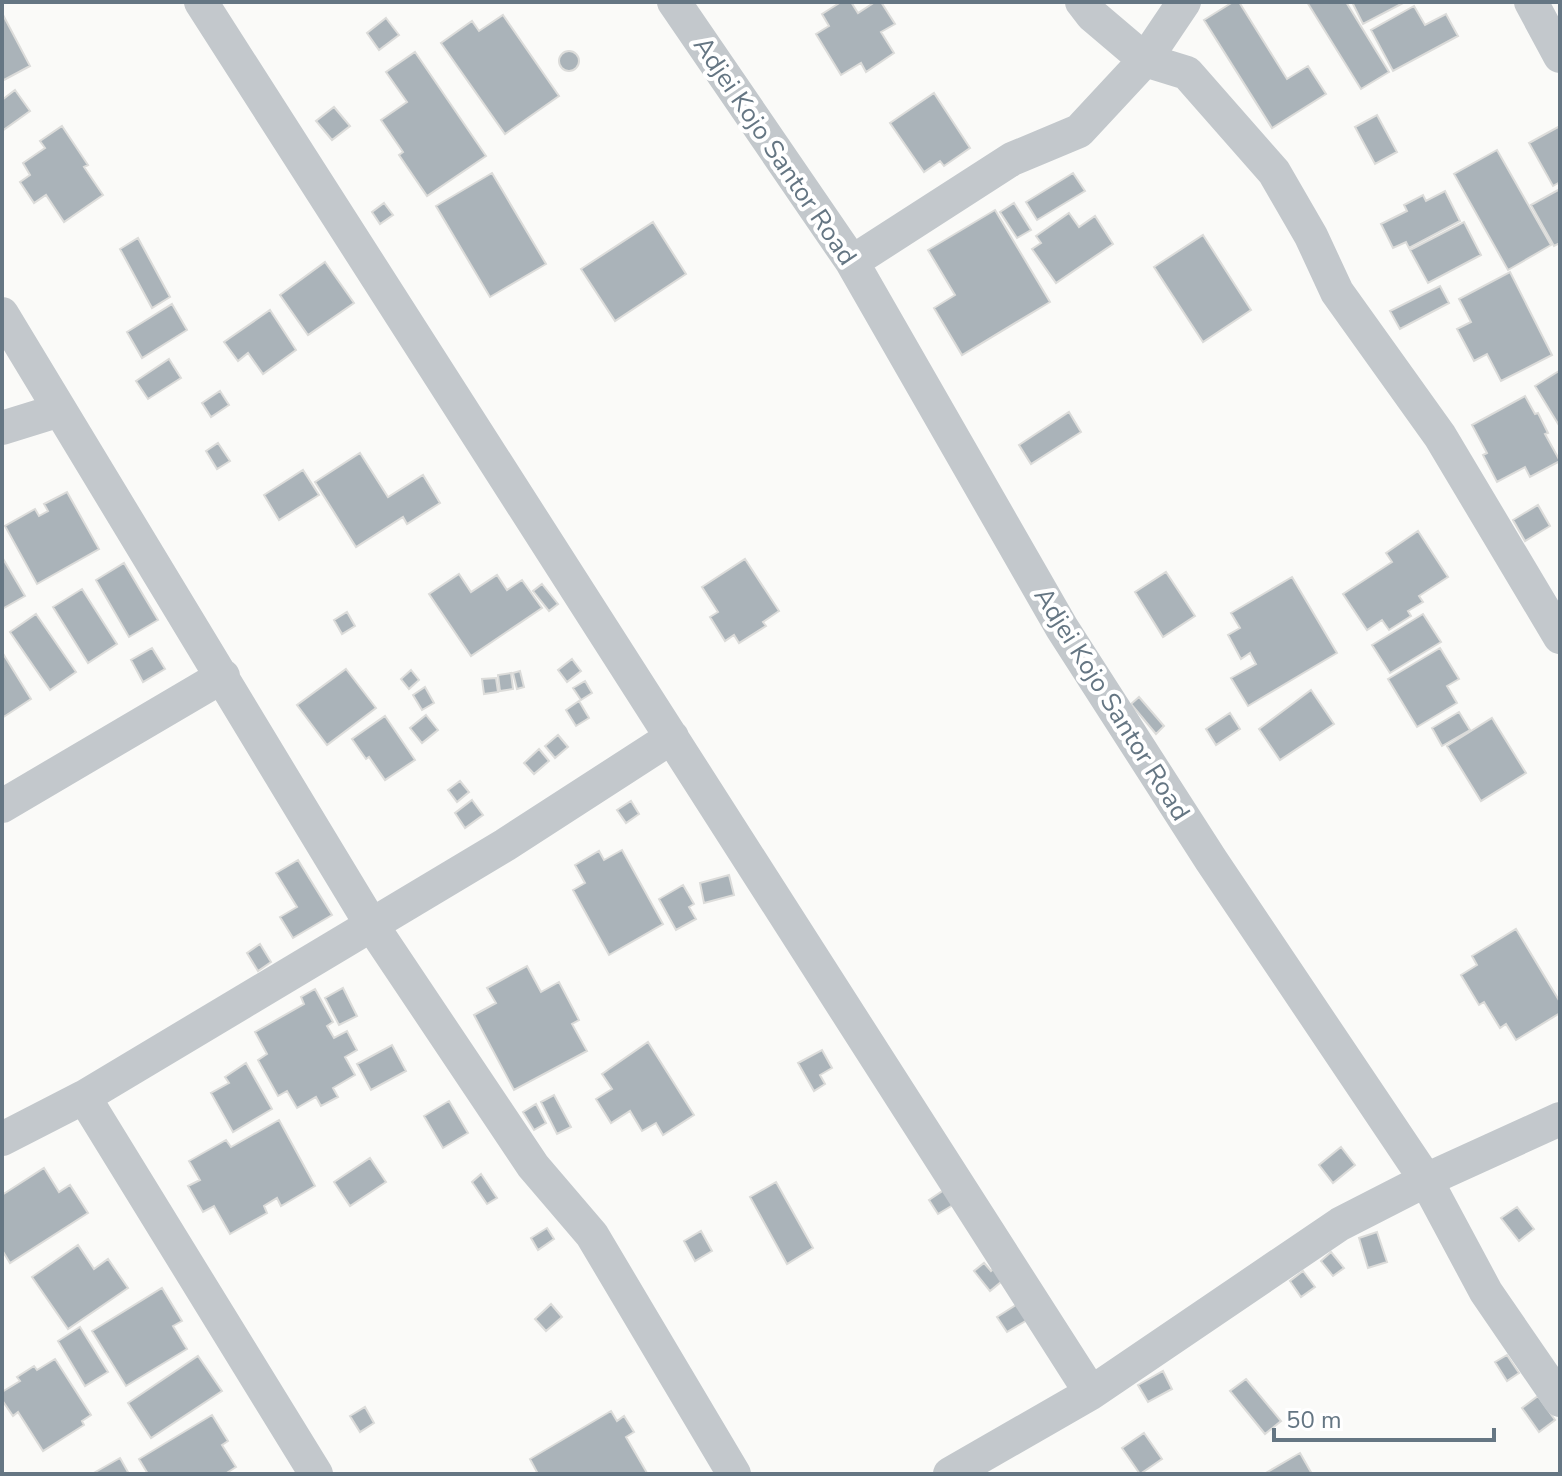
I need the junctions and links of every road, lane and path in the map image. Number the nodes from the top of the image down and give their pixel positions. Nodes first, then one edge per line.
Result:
1 (201, 2) edge
2 (674, 2) edge
3 (1082, 2) edge
4 (1184, 2) edge
5 (1531, 2) edge
6 (1560, 56) edge
7 (1145, 60) junction
8 (852, 262) junction
9 (2, 314) edge
10 (60, 410) junction
11 (2, 428) edge
12 (1560, 637) edge
13 (223, 676) junction
14 (672, 737) junction
15 (2, 806) edge
16 (371, 924) junction
17 (84, 1097) junction
18 (1560, 1119) edge
19 (2, 1139) edge
20 (1426, 1180) junction
21 (1091, 1393) junction
22 (1560, 1400) edge
23 (316, 1474) edge
24 (734, 1474) edge
25 (950, 1474) edge

1 - 14 street
2 - 8 street, Adjei Kojo Santor Road
3 - 7 street
4 - 7 street
5 - 6 street
7 - 8 street
7 - 12 street
8 - 20 street, Adjei Kojo Santor Road
9 - 10 street
10 - 11 street
10 - 13 street
13 - 15 street
13 - 16 street
14 - 16 street
14 - 21 street
16 - 17 street
16 - 24 street
17 - 19 street
17 - 23 street
18 - 20 street
20 - 21 street
20 - 22 street, Adjei Kojo Santor Road
21 - 25 street

